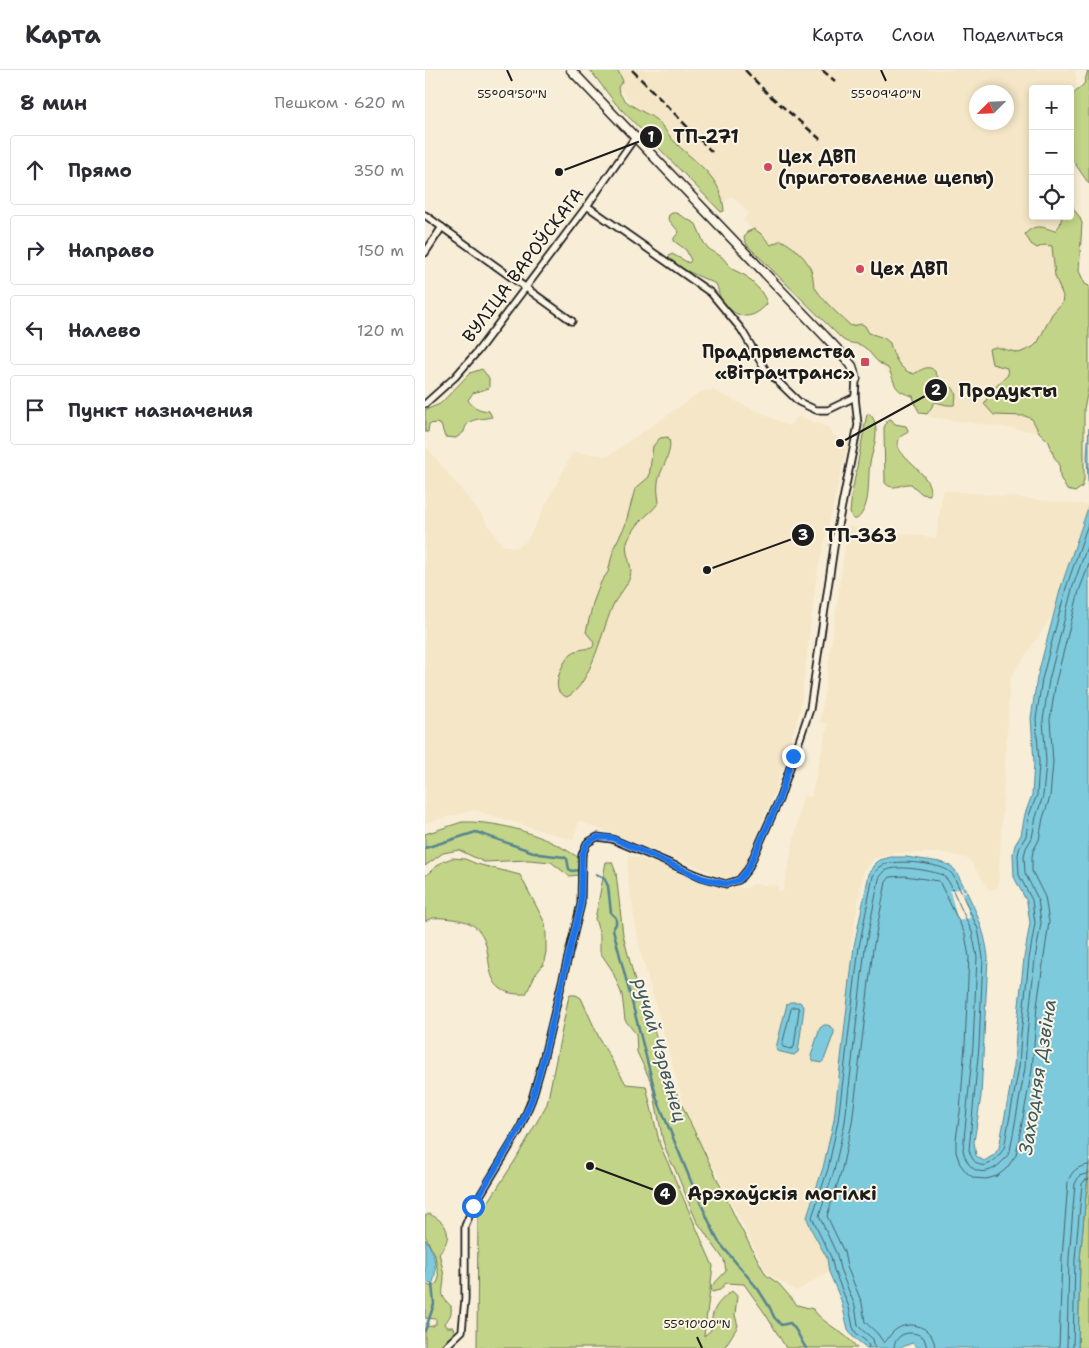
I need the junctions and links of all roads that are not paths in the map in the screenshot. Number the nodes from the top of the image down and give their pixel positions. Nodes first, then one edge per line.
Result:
1 (571, 70) edge
2 (635, 136) junction
3 (587, 206) junction
4 (425, 215) edge
5 (442, 228) junction
6 (425, 253) edge
7 (527, 287) junction
8 (572, 321) dead end
9 (856, 379) joint
10 (855, 398) junction
11 (425, 404) edge
12 (444, 1348) edge

1 - 2 main road
2 - 3 street, ВУЛІЦА ВАРОЎСКАГА
2 - 9 main road
3 - 7 street, ВУЛІЦА ВАРОЎСКАГА
3 - 10 street
4 - 5 street
5 - 6 street
5 - 7 street
7 - 8 street
7 - 11 street, ВУЛІЦА ВАРОЎСКАГА
9 - 10 street
10 - 12 street

